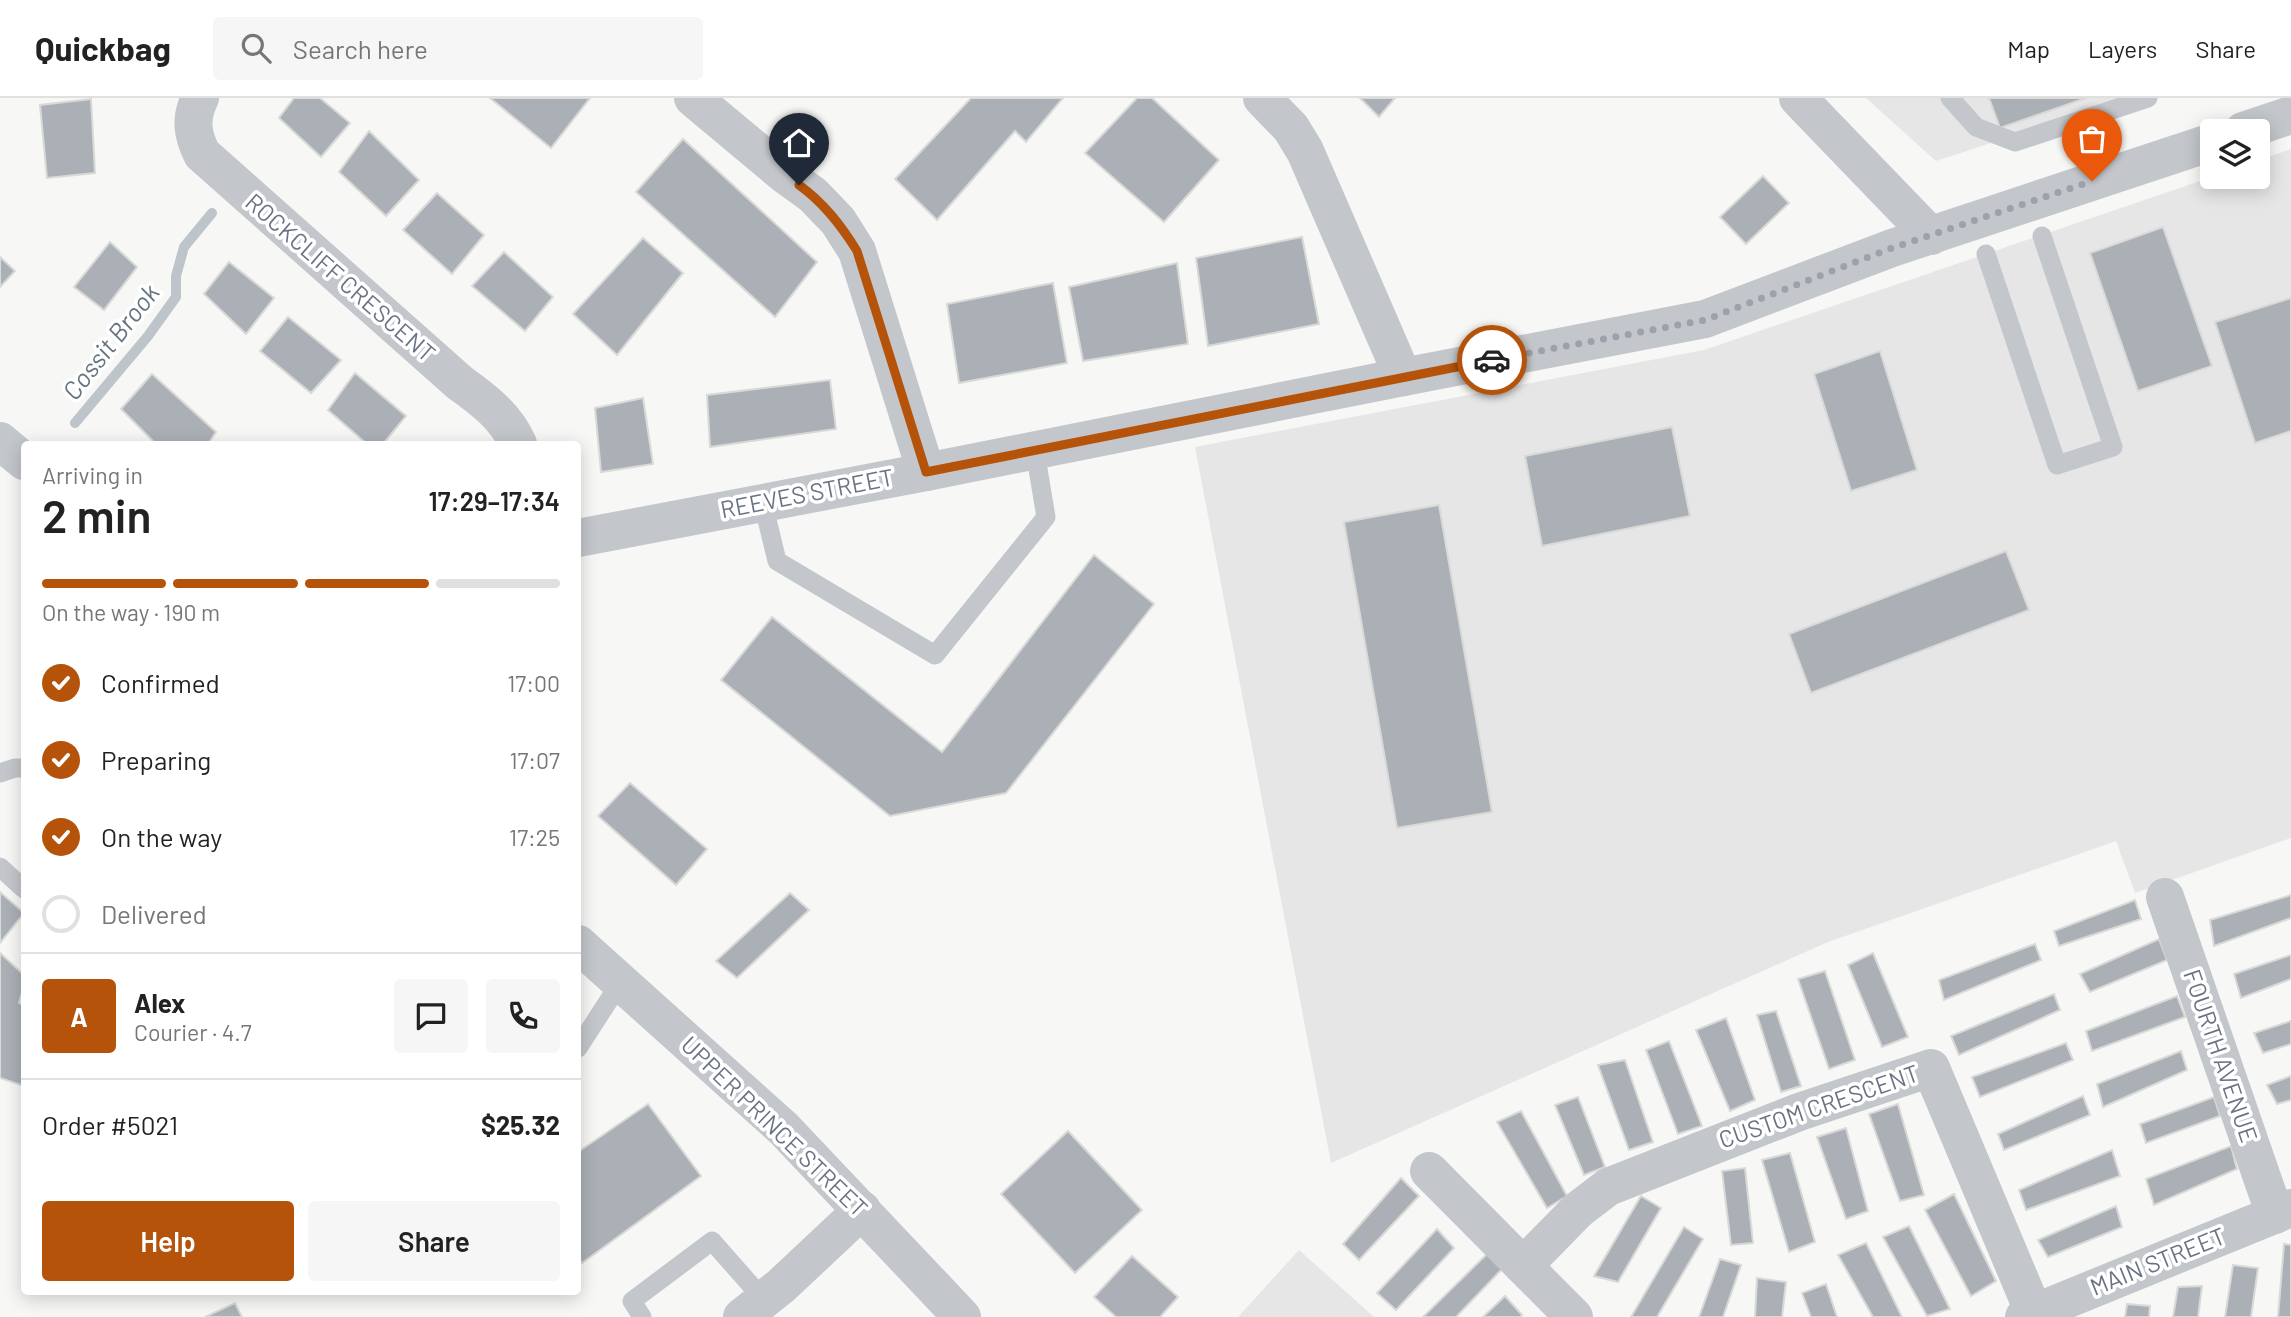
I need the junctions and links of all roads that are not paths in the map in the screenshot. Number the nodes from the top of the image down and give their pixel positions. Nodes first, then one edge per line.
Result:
1 (200, 98) edge
2 (693, 98) edge
3 (1262, 98) edge
4 (1798, 98) edge
5 (1950, 98) edge
6 (2148, 98) edge
7 (2291, 115) edge
8 (2270, 122) edge
9 (2200, 146) edge
10 (1931, 236) junction
11 (2042, 236) dead end
12 (1986, 254) dead end
13 (1403, 377) junction
14 (0, 441) edge
15 (516, 441) edge
16 (1035, 450) junction
17 (21, 458) edge
18 (926, 472) junction
19 (763, 503) junction
20 (581, 537) edge
21 (21, 768) edge
22 (0, 773) edge
23 (0, 867) edge
24 (21, 886) edge
25 (2165, 897) dead end
26 (581, 947) edge
27 (620, 983) junction
28 (581, 1043) edge
29 (1429, 1171) dead end
30 (862, 1210) junction
31 (2283, 1211) edge
32 (1523, 1266) junction
33 (753, 1309) edge
34 (2029, 1315) edge
35 (642, 1317) edge
36 (962, 1317) edge
37 (1574, 1317) edge

1 - 15 street, ROCKCLIFF CRESCENT
2 - 18 street
3 - 13 street
4 - 10 street
5 - 6 lane
7 - 8 street
9 - 10 street, REEVES STREET
10 - 13 street, REEVES STREET
11 - 12 lane
13 - 16 street, REEVES STREET
14 - 17 street
16 - 18 street, REEVES STREET
16 - 19 lane
18 - 19 street, REEVES STREET
19 - 20 street, REEVES STREET
21 - 22 lane
23 - 24 lane
25 - 31 street, FOURTH AVENUE
26 - 27 street, UPPER PRINCE STREET
27 - 28 lane
27 - 30 street, UPPER PRINCE STREET
29 - 32 street
30 - 33 street
30 - 36 street, UPPER PRINCE STREET
31 - 34 street, MAIN STREET
32 - 34 street, CUSTOM CRESCENT
32 - 37 street
33 - 35 lane

